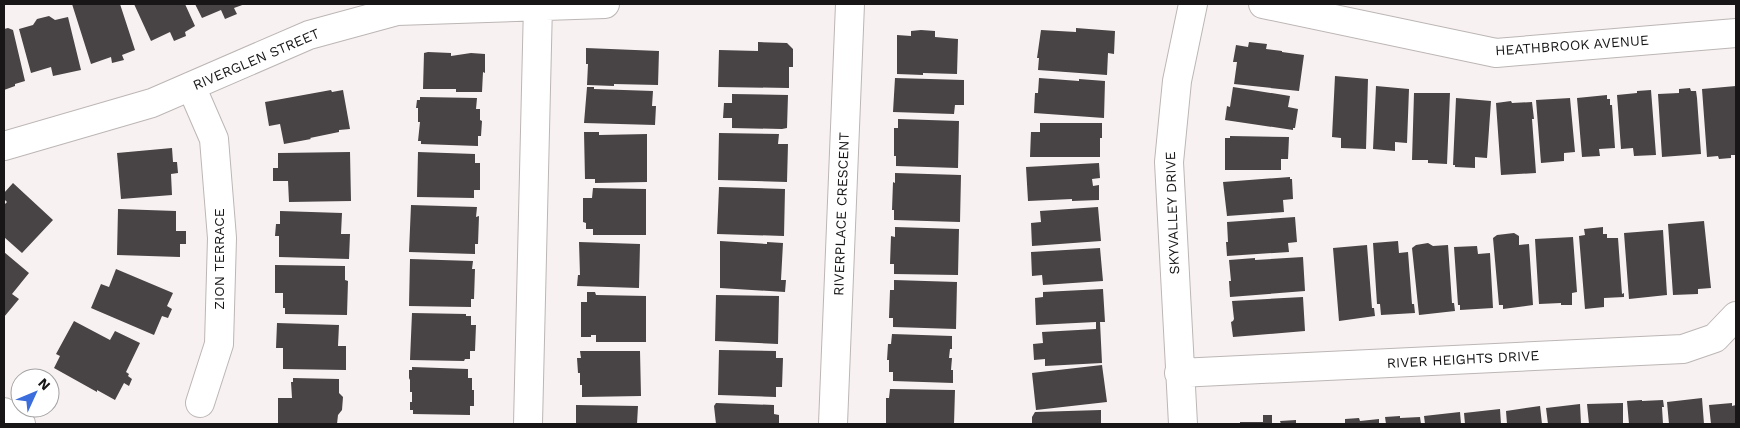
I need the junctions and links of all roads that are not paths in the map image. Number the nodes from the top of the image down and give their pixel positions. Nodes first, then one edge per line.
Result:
1 (605, 4) edge
2 (850, 4) edge
3 (1193, 4) edge
4 (1263, 4) edge
5 (538, 5) junction
6 (1736, 33) edge
7 (191, 86) junction
8 (4, 146) edge
9 (1736, 316) edge
10 (1179, 373) junction
11 (200, 403) dead end
12 (4, 412) edge
13 (21, 424) edge
14 (528, 424) edge
15 (833, 424) edge
16 (1183, 424) edge

1 - 5 street, RIVERGLEN STREET
2 - 15 street, RIVERPLACE CRESCENT
3 - 10 street, SKYVALLEY DRIVE
4 - 6 street, HEATHBROOK AVENUE
5 - 7 street, RIVERGLEN STREET
5 - 14 street
7 - 8 street, RIVERGLEN STREET
7 - 11 street, ZION TERRACE
9 - 10 street, RIVER HEIGHTS DRIVE
10 - 16 street, SKYVALLEY DRIVE
12 - 13 street

